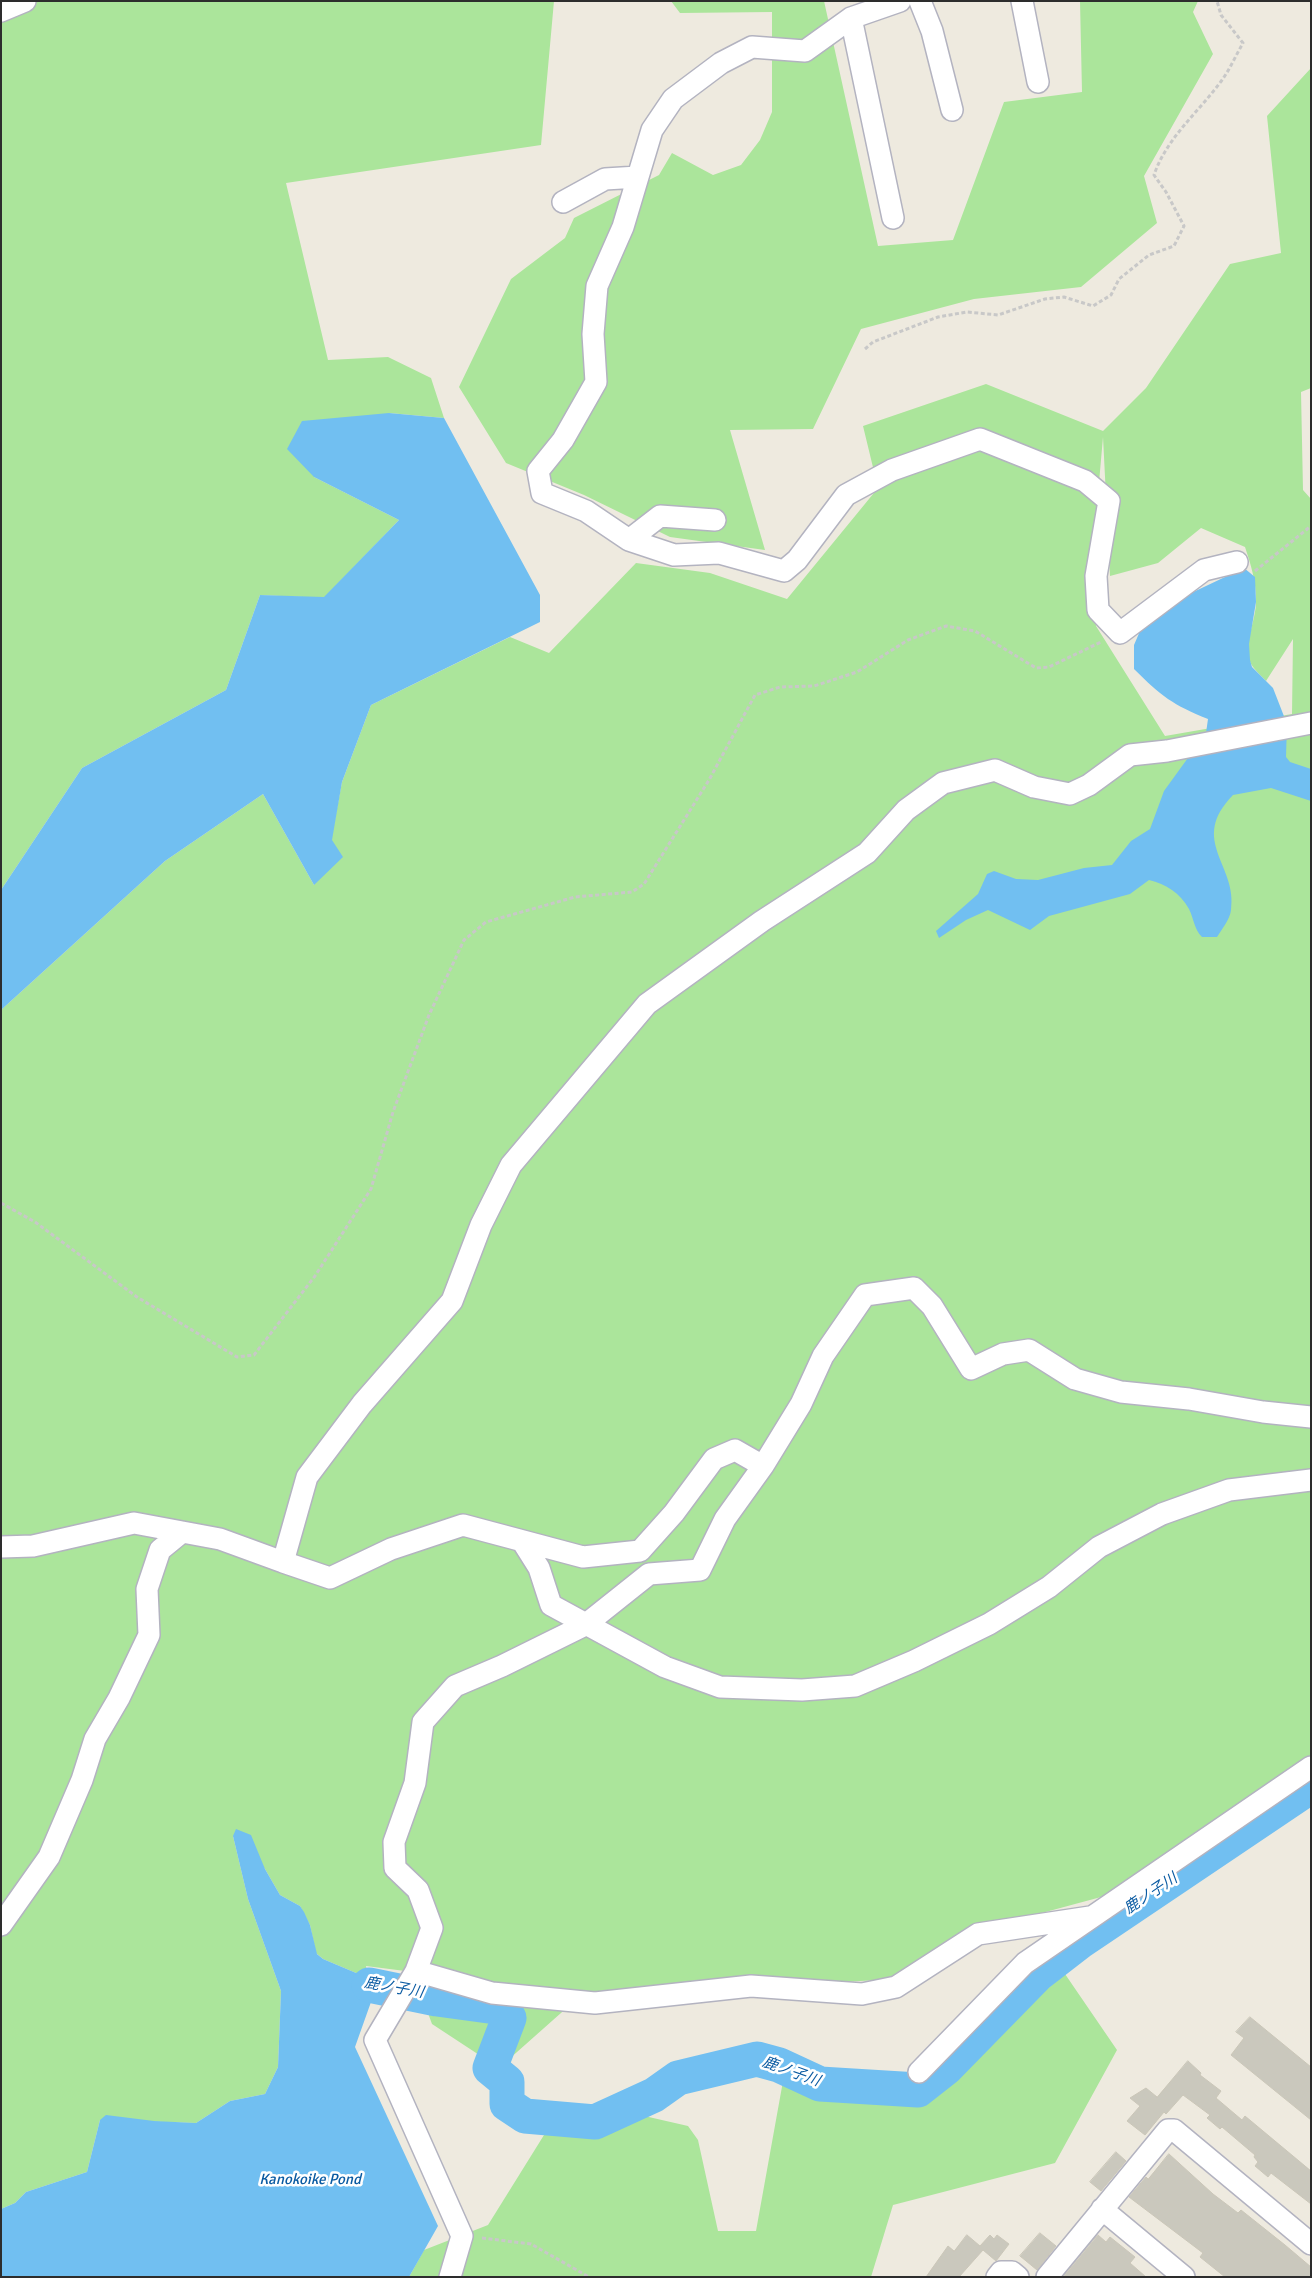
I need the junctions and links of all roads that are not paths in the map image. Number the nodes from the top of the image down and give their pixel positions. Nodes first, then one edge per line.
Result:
1 (25, 1) edge
2 (900, 1) edge
3 (920, 1) edge
4 (1022, 1) edge
5 (1, 11) edge
6 (851, 18) junction
7 (1038, 82) dead end
8 (952, 110) dead end
9 (638, 177) junction
10 (563, 202) dead end
11 (892, 218) dead end
12 (714, 520) dead end
13 (629, 540) junction
14 (1236, 562) road end
15 (1311, 723) edge
16 (1311, 1417) edge
17 (763, 1466) junction
18 (1311, 1480) edge
19 (182, 1532) junction
20 (522, 1541) junction
21 (1, 1547) edge
22 (283, 1562) junction
23 (586, 1625) junction
24 (1311, 1767) edge
25 (1090, 1917) junction
26 (1, 1925) edge
27 (416, 1972) junction
28 (919, 2072) dead end
29 (1102, 2210) junction
30 (1311, 2244) edge
31 (450, 2277) edge
32 (997, 2277) edge
33 (1018, 2277) edge
34 (1047, 2277) edge
35 (1184, 2277) edge

1 - 5 street
2 - 6 street
3 - 8 street
4 - 7 street
6 - 9 street
6 - 11 street
9 - 10 street
9 - 13 street
12 - 13 street
13 - 14 street
15 - 22 street
16 - 17 street
17 - 20 street
17 - 23 street
18 - 23 street
19 - 21 street
19 - 22 street
19 - 26 street
20 - 22 street
20 - 23 street
23 - 27 street
24 - 25 street
25 - 27 street
25 - 28 street
27 - 31 street
29 - 30 street
29 - 34 street
29 - 35 street
32 - 33 street

